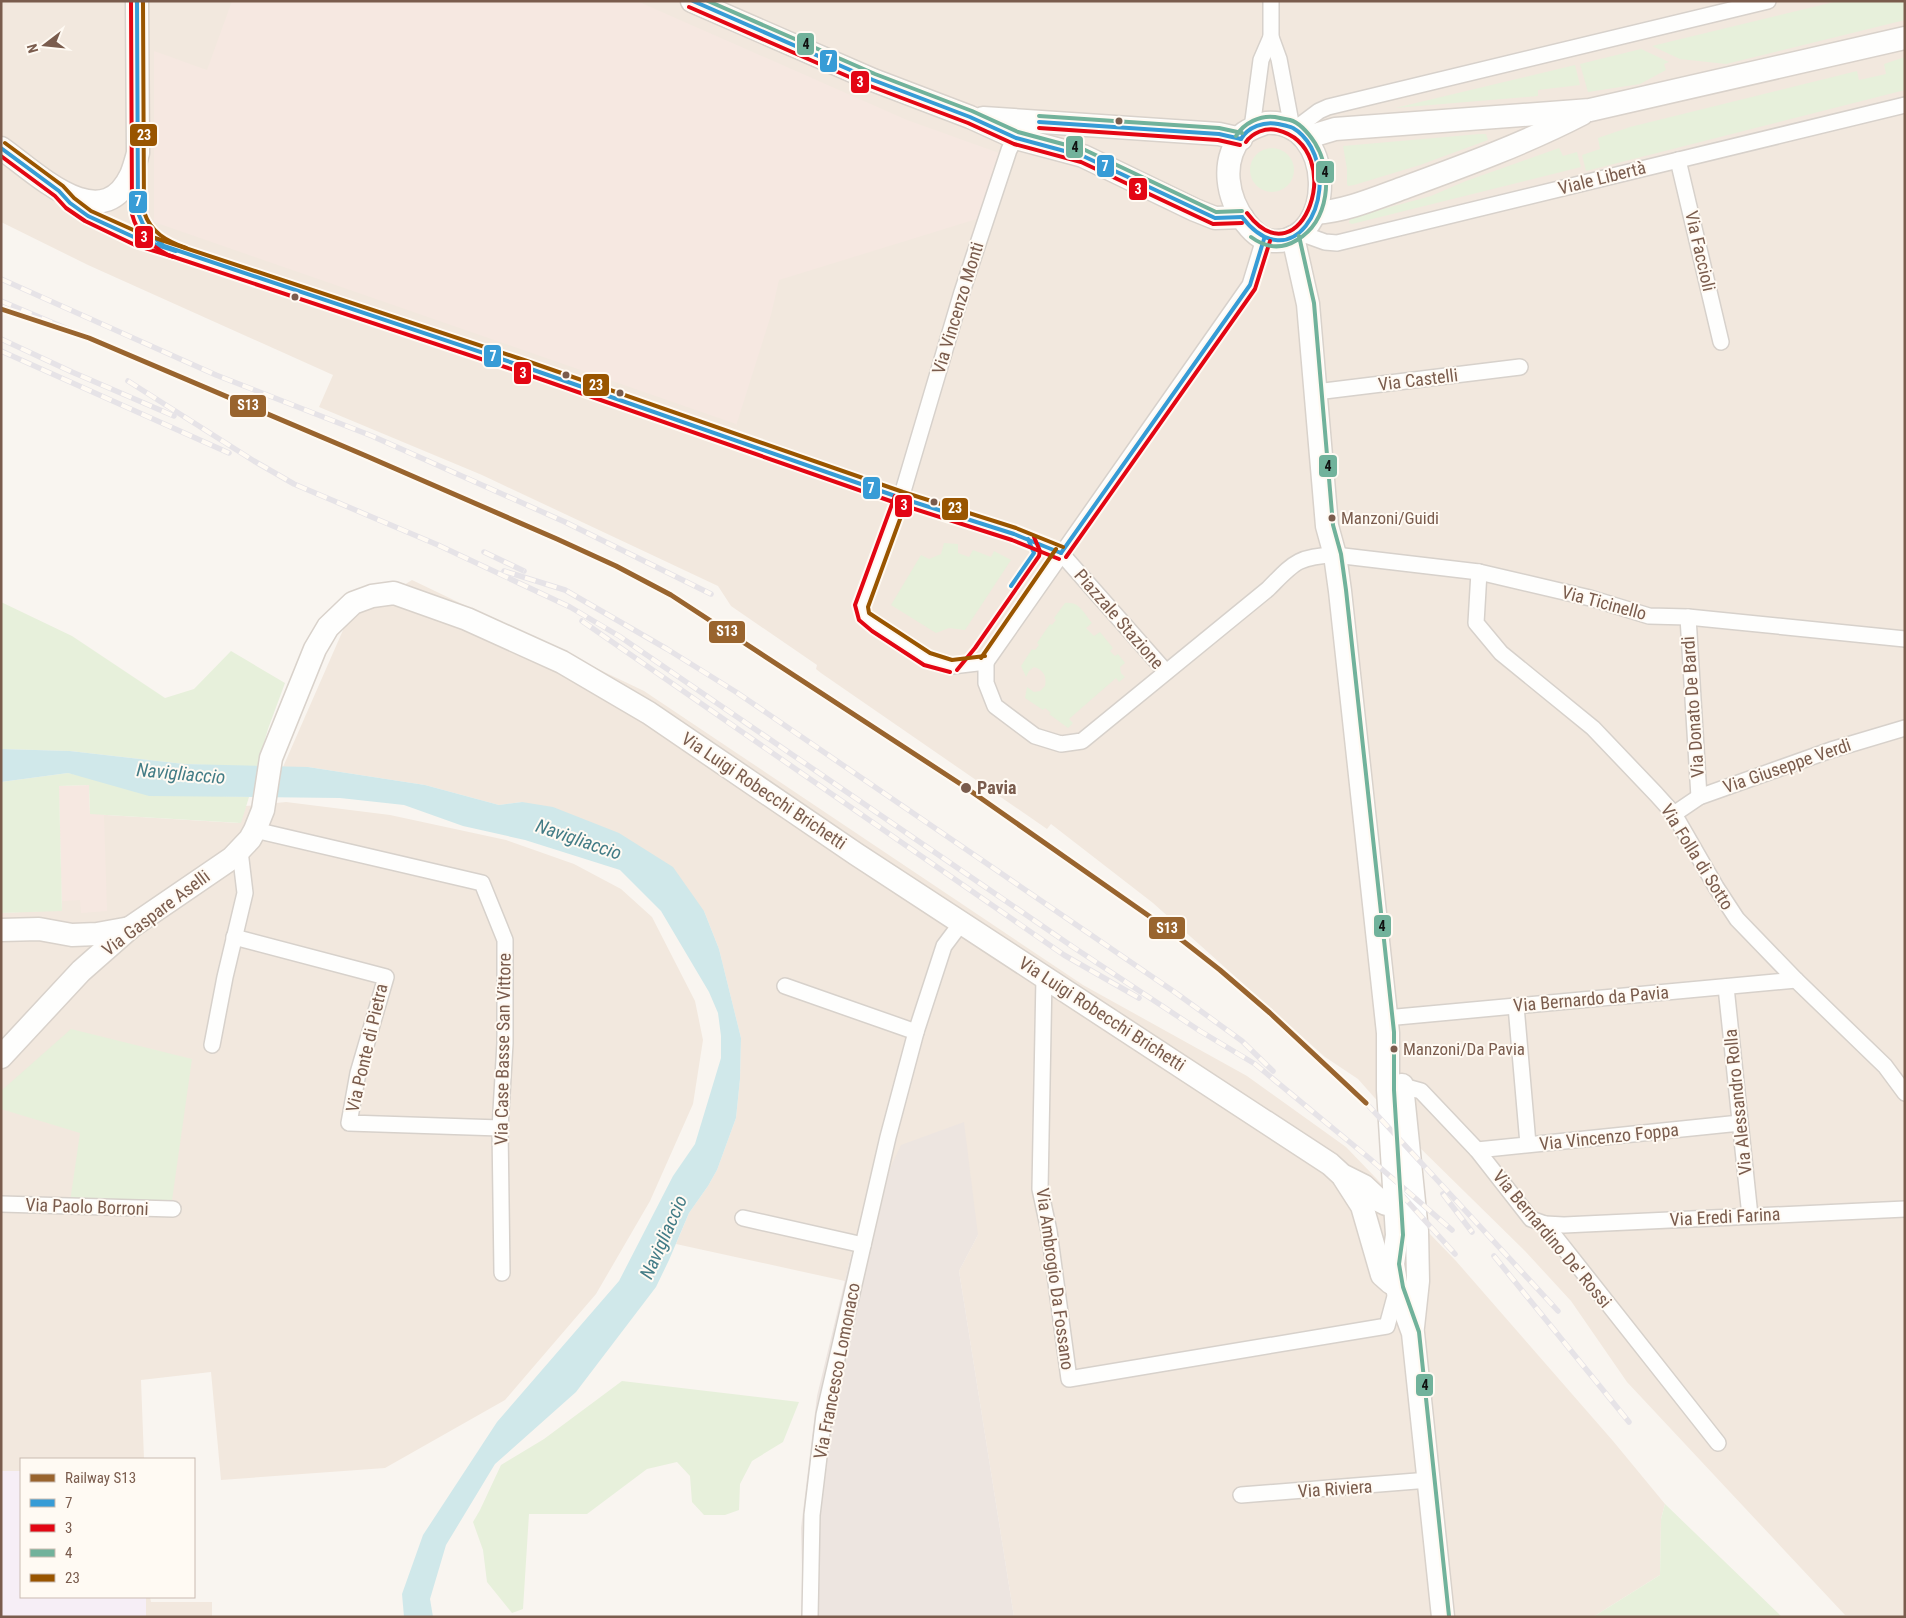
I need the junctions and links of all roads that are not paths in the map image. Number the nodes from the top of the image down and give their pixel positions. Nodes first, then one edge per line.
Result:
1 (137, 1) edge
2 (692, 1) edge
3 (1271, 1) edge
4 (1768, 1) edge
5 (1271, 37) junction
6 (1905, 38) edge
7 (1905, 105) edge
8 (1590, 110) junction
9 (1019, 130) junction
10 (1297, 132) junction
11 (1246, 133) junction
12 (1, 148) edge
13 (138, 153) junction
14 (1678, 160) junction
15 (60, 191) junction
16 (1315, 214) junction
17 (1242, 217) junction
18 (1297, 235) junction
19 (1264, 239) junction
20 (170, 249) junction
21 (1722, 342) dead end
22 (1520, 367) dead end
23 (1316, 392) junction
24 (901, 498) junction
25 (1061, 553) junction
26 (1335, 555) junction
27 (1479, 572) junction
28 (1688, 617) junction
29 (1905, 639) edge
30 (986, 662) junction
31 (1166, 672) junction
32 (1905, 728) edge
33 (1699, 797) junction
34 (1674, 814) junction
35 (259, 820) junction
36 (240, 851) junction
37 (962, 922) junction
38 (131, 928) junction
39 (1, 930) edge
40 (234, 937) junction
41 (1044, 977) junction
42 (1796, 980) junction
43 (785, 986) dead end
44 (1726, 987) junction
45 (1516, 1006) junction
46 (1387, 1025) junction
47 (916, 1032) junction
48 (212, 1045) dead end
49 (1, 1057) edge
50 (1395, 1088) junction
51 (1905, 1093) edge
52 (1740, 1124) junction
53 (500, 1128) junction
54 (1528, 1144) junction
55 (1477, 1150) junction
56 (1379, 1202) junction
57 (1, 1204) edge
58 (1905, 1208) edge
59 (173, 1209) dead end
60 (1750, 1216) junction
61 (743, 1218) dead end
62 (1545, 1224) junction
63 (1407, 1233) junction
64 (864, 1245) junction
65 (502, 1273) dead end
66 (1418, 1276) junction
67 (1397, 1290) junction
68 (1413, 1333) junction
69 (1718, 1443) dead end
70 (1429, 1480) junction
71 (1241, 1496) dead end
72 (810, 1617) edge
73 (1443, 1617) edge

1 - 13 street
2 - 9 street
3 - 5 street
4 - 10 street
5 - 10 street
5 - 11 street
6 - 8 street
7 - 14 street, Viale Libertà
8 - 10 street
8 - 16 street
9 - 11 street
9 - 17 street
9 - 24 street, Via Vincenzo Monti
10 - 11 street
10 - 16 street
11 - 17 street
12 - 15 street
13 - 15 street
13 - 20 street
14 - 18 street, Viale Libertà
14 - 21 street, Via Faccioli
15 - 20 street
16 - 18 street
17 - 19 street
18 - 19 street
18 - 23 street
19 - 25 street
20 - 24 street, Piazzale Stazione
22 - 23 street, Via Castelli
23 - 26 street
24 - 25 street, Piazzale Stazione
24 - 30 street
25 - 30 street
25 - 31 street, Piazzale Stazione
26 - 27 street, Via Ticinello
26 - 31 street, Via Ticinello
26 - 46 street
27 - 28 street, Via Ticinello
27 - 34 street, Via Folla di Sotto
28 - 29 street, Via Ticinello
28 - 33 street, Via Donato De Bardi
30 - 31 street, Piazzale Stazione
32 - 33 street, Via Giuseppe Verdi
33 - 34 street, Via Giuseppe Verdi
34 - 42 street, Via Folla di Sotto
35 - 36 street, Via Gaspare Aselli
35 - 37 street, Via Luigi Robecchi Brichetti
35 - 53 street, Via Case Basse San Vittore
36 - 38 street, Via Gaspare Aselli
36 - 40 street
37 - 41 street, Via Luigi Robecchi Brichetti
37 - 47 street, Via Francesco Lomonaco
38 - 39 street
38 - 49 street, Via Gaspare Aselli
40 - 48 street
40 - 53 street, Via Ponte di Pietra
41 - 56 street, Via Luigi Robecchi Brichetti
41 - 67 street, Via Ambrogio Da Fossano
42 - 44 street, Via Bernardo da Pavia
42 - 51 street, Via Folla di Sotto
43 - 47 street
44 - 45 street, Via Bernardo da Pavia
44 - 52 street, Via Alessandro Rolla
45 - 46 street, Via Bernardo da Pavia
45 - 54 street
46 - 50 street
47 - 64 street, Via Francesco Lomonaco
50 - 55 street, Via Bernardino De' Rossi
50 - 56 street
50 - 63 street
52 - 54 street, Via Vincenzo Foppa
52 - 60 street, Via Alessandro Rolla
53 - 65 street, Via Case Basse San Vittore
54 - 55 street, Via Vincenzo Foppa
55 - 62 street, Via Bernardino De' Rossi
56 - 63 street
56 - 67 street
57 - 59 street, Via Paolo Borroni
58 - 60 street, Via Eredi Farina
60 - 62 street, Via Eredi Farina
61 - 64 street
62 - 69 street, Via Bernardino De' Rossi
63 - 66 street
63 - 67 street
64 - 72 street, Via Francesco Lomonaco
66 - 67 street
66 - 68 street
67 - 68 street
68 - 70 street
70 - 71 street, Via Riviera
70 - 73 street

